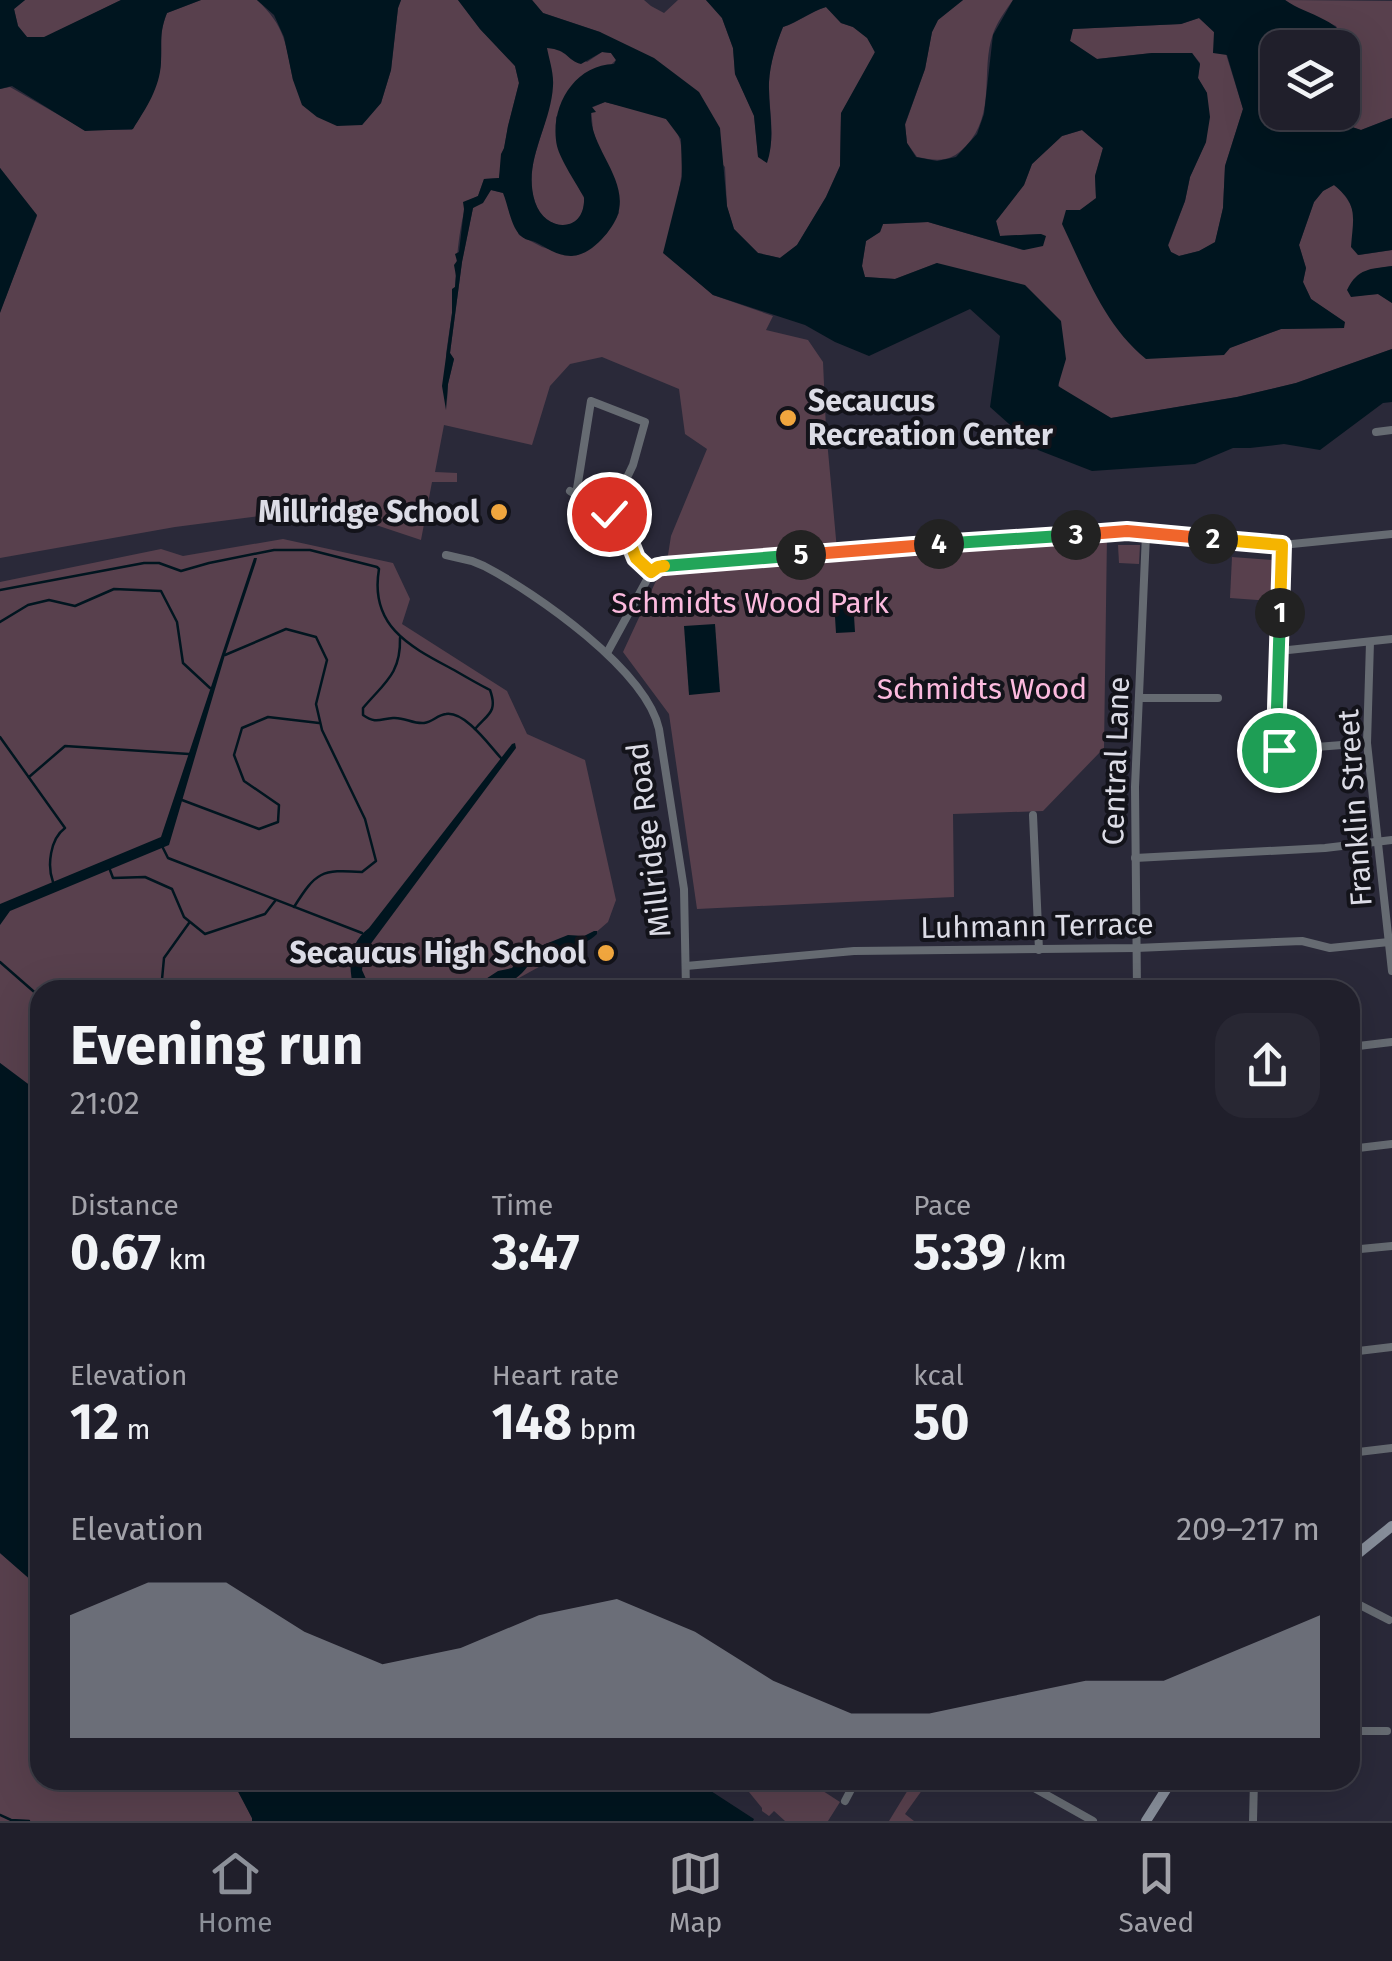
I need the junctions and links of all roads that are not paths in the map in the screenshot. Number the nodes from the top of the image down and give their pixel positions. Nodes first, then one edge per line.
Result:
1 (1392, 430) edge
2 (1376, 432) dead end
3 (609, 514) junction
4 (1146, 534) junction
5 (1392, 534) edge
6 (1282, 545) junction
7 (446, 555) dead end
8 (651, 572) junction
9 (1392, 639) edge
10 (1370, 642) junction
11 (1279, 650) junction
12 (607, 653) junction
13 (1141, 698) junction
14 (1218, 698) dead end
15 (1367, 743) junction
16 (1033, 815) dead end
17 (1392, 840) edge
18 (1376, 842) junction
19 (1135, 858) junction
20 (1389, 942) junction
21 (1136, 948) junction
22 (1039, 950) junction
23 (686, 966) junction
24 (1392, 971) edge
25 (686, 980) edge
26 (1137, 980) edge
27 (1392, 1042) edge
28 (1360, 1046) edge
29 (1392, 1144) edge
30 (1360, 1148) edge
31 (1392, 1246) edge
32 (1360, 1249) edge
33 (1392, 1347) edge
34 (1360, 1351) edge
35 (1392, 1448) edge
36 (1360, 1453) edge
37 (1392, 1526) edge
38 (1360, 1548) edge
39 (1360, 1605) edge
40 (1390, 1620) dead end
41 (1360, 1730) edge
42 (1387, 1731) dead end
43 (851, 1790) edge
44 (1038, 1790) edge
45 (1166, 1790) edge
46 (1254, 1790) edge
47 (845, 1801) dead end
48 (1093, 1821) edge
49 (1146, 1821) edge
50 (1253, 1821) edge

1 - 2 street
3 - 3 street
3 - 8 street
4 - 6 street
4 - 8 street
4 - 13 street, Central Lane
5 - 6 street
6 - 11 street
7 - 12 street, Millridge Road
8 - 12 street
9 - 10 street
10 - 11 street
10 - 15 street, Franklin Street
11 - 15 street
12 - 23 street, Millridge Road
13 - 14 street
13 - 19 street, Central Lane
15 - 18 street, Franklin Street
16 - 22 street
17 - 18 street
18 - 19 street
18 - 20 street, Franklin Street
19 - 21 street, Central Lane
20 - 21 street, Luhmann Terrace
20 - 24 street, Franklin Street
21 - 22 street, Luhmann Terrace
21 - 26 street, Central Lane
22 - 23 street, Luhmann Terrace
23 - 25 street, Millridge Road
27 - 28 street
29 - 30 street
31 - 32 street
33 - 34 street
35 - 36 street
37 - 38 street
39 - 40 street
41 - 42 street
43 - 47 street
44 - 48 street
45 - 49 street
46 - 50 street

